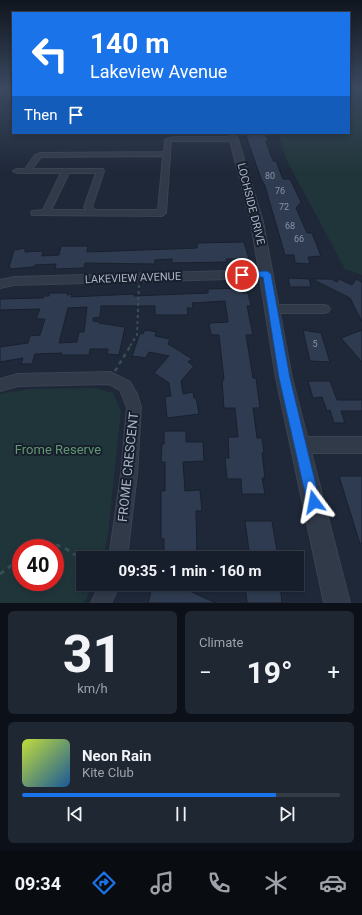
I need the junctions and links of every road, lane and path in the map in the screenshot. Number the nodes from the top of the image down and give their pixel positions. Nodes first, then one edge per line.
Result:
1 (233, 136) edge
2 (167, 154) junction
3 (103, 163) junction
4 (17, 171) dead end
5 (27, 171) junction
6 (66, 171) junction
7 (35, 213) dead end
8 (46, 213) junction
9 (93, 213) junction
10 (267, 274) junction
11 (139, 278) junction
12 (0, 284) edge
13 (272, 309) junction
14 (324, 309) dead end
15 (110, 378) junction
16 (0, 385) edge
17 (300, 445) junction
18 (362, 445) edge
19 (64, 546) edge
20 (119, 551) edge
21 (76, 555) edge
22 (12, 565) edge
23 (0, 574) edge
24 (107, 591) edge
25 (101, 603) edge
26 (338, 603) edge

1 - 2 street
1 - 10 street, LOCHSIDE DRIVE
2 - 3 street
2 - 9 street
3 - 5 street
3 - 6 street
3 - 9 street
4 - 5 street
5 - 6 street
6 - 8 street
7 - 8 street
8 - 9 street
10 - 11 street, LAKEVIEW AVENUE
10 - 13 street, LOCHSIDE DRIVE
11 - 12 street, LAKEVIEW AVENUE
11 - 15 path
13 - 14 street
13 - 17 street, LOCHSIDE DRIVE
15 - 16 street
15 - 20 street, FROME CRESCENT
17 - 18 street
17 - 26 street, LOCHSIDE DRIVE
19 - 21 path
22 - 23 path
24 - 25 street

